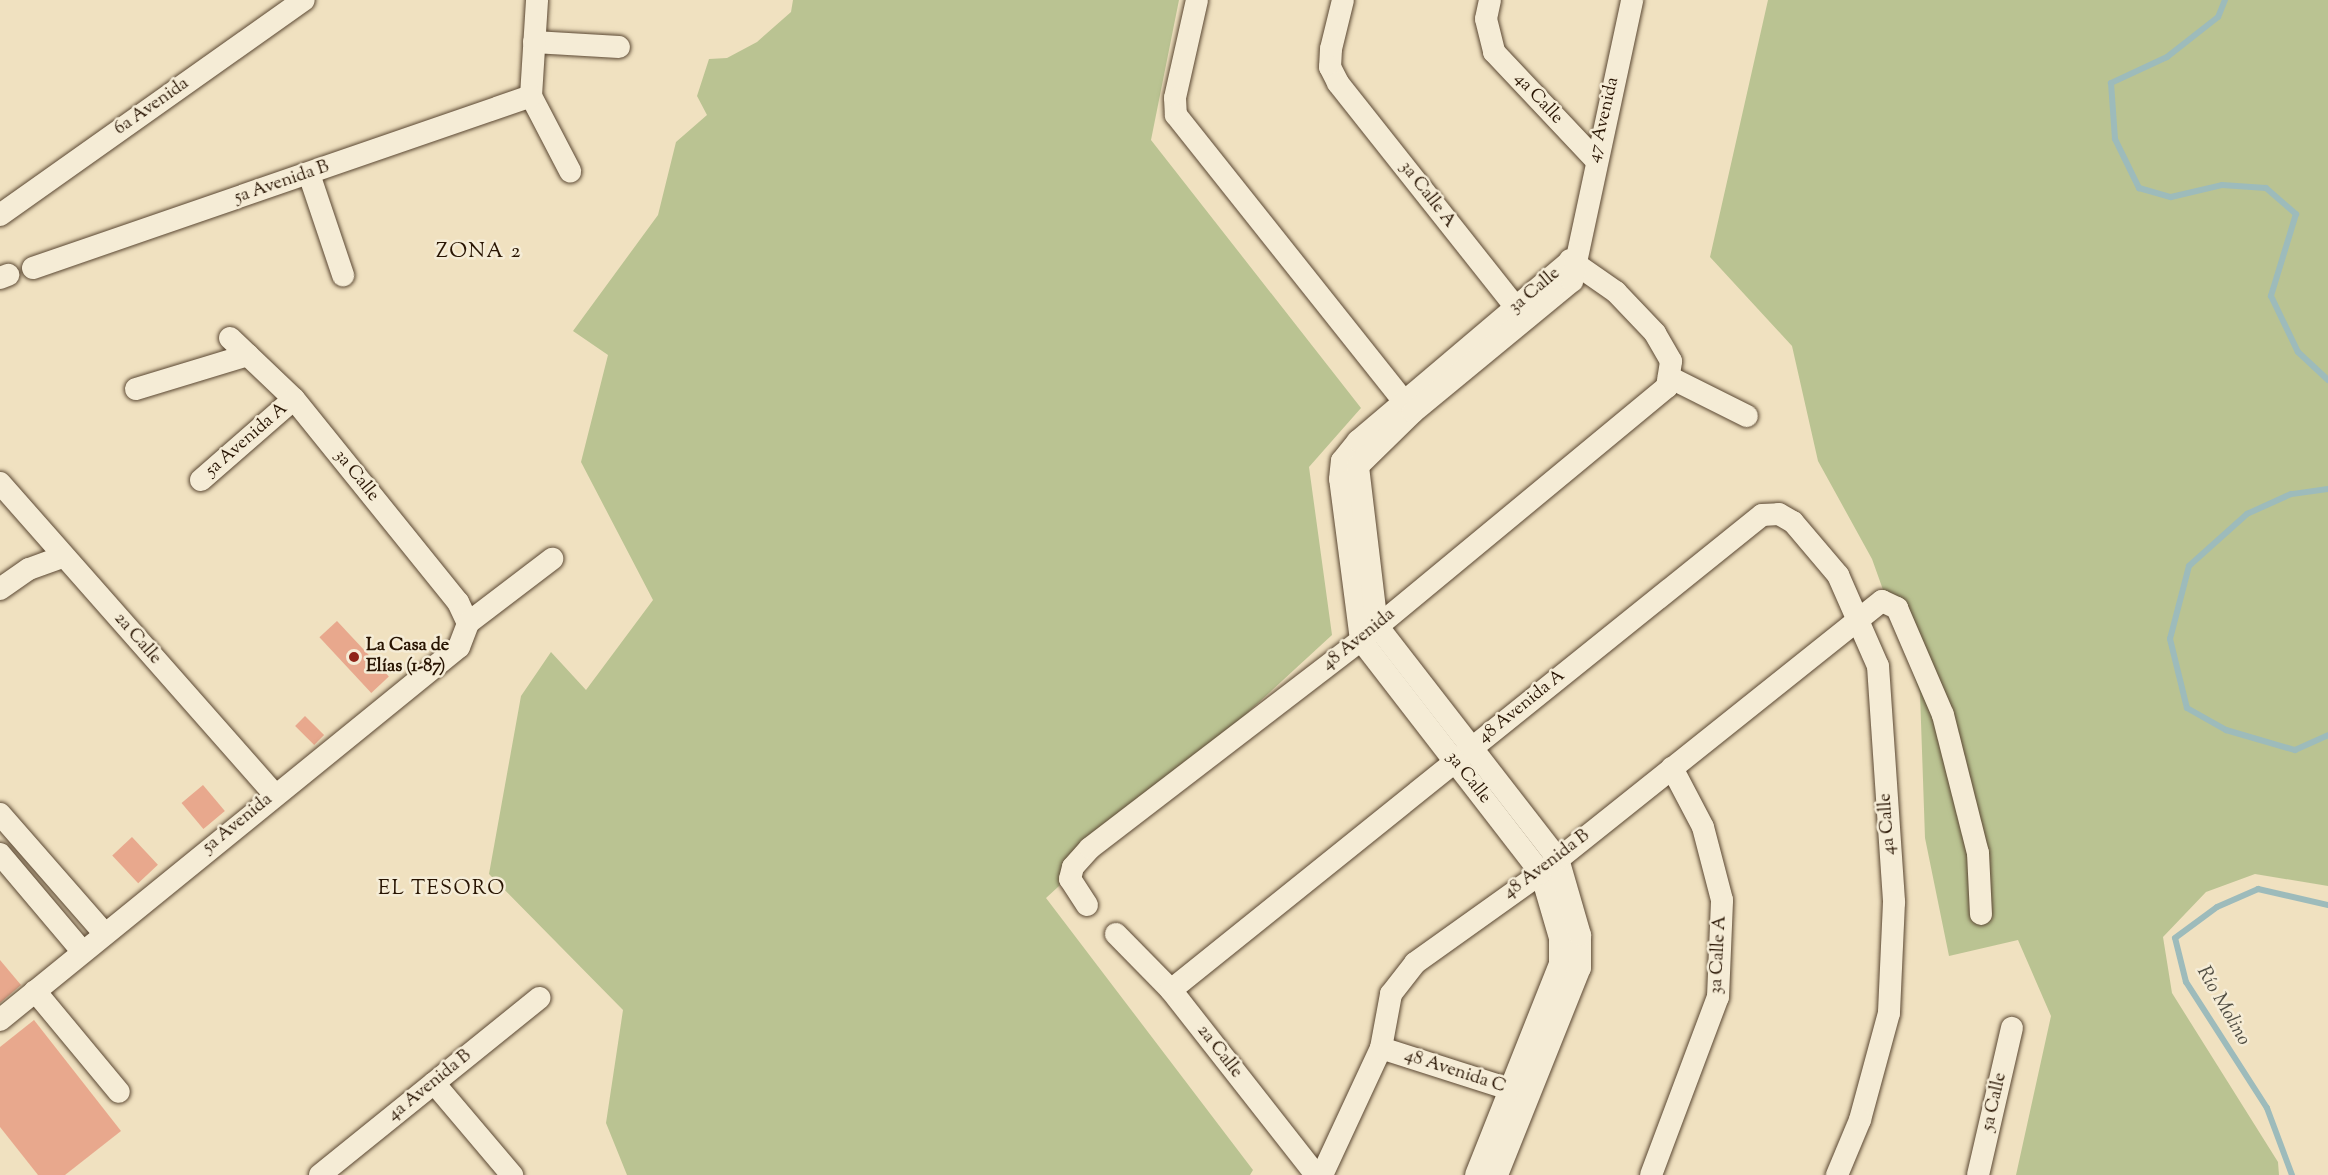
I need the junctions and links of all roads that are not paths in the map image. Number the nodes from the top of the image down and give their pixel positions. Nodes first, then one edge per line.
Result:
1 (304, 0) edge
2 (537, 0) edge
3 (1197, 0) edge
4 (1343, 0) edge
5 (1490, 0) edge
6 (1632, 0) edge
7 (534, 42) junction
8 (619, 47) dead end
9 (531, 96) junction
10 (1595, 159) junction
11 (570, 171) dead end
12 (309, 174) junction
13 (0, 215) edge
14 (1577, 255) junction
15 (33, 268) dead end
16 (343, 275) dead end
17 (1521, 314) junction
18 (230, 338) dead end
19 (248, 355) junction
20 (1669, 377) junction
21 (136, 389) dead end
22 (294, 399) junction
23 (1408, 406) junction
24 (1747, 416) dead end
25 (201, 480) dead end
26 (0, 483) edge
27 (1762, 515) joint
28 (64, 556) junction
29 (552, 559) dead end
30 (0, 589) edge
31 (1860, 618) junction
32 (468, 623) junction
33 (1369, 633) junction
34 (1463, 755) junction
35 (1672, 768) junction
36 (274, 795) junction
37 (0, 814) edge
38 (0, 854) edge
39 (1550, 866) junction
40 (1087, 906) dead end
41 (1981, 914) dead end
42 (104, 933) junction
43 (1116, 934) dead end
44 (82, 951) junction
45 (1171, 990) junction
46 (35, 991) junction
47 (540, 998) dead end
48 (0, 1020) edge
49 (2012, 1028) dead end
50 (1382, 1048) junction
51 (434, 1083) junction
52 (119, 1092) dead end
53 (1520, 1093) junction
54 (320, 1175) edge
55 (512, 1175) edge
56 (1316, 1175) edge
57 (1322, 1175) edge
58 (1476, 1175) edge
59 (1497, 1175) edge
60 (1651, 1175) edge
61 (1837, 1175) edge
62 (1978, 1175) edge

1 - 13 street, 6a Avenida
2 - 7 street
3 - 23 street
4 - 17 street, 3a Calle A
5 - 10 street, 4a Calle
6 - 10 street, 47 Avenida
7 - 8 street
7 - 9 street
9 - 11 street
9 - 12 street, 5a Avenida B
10 - 14 street, 47 Avenida
12 - 15 street, 5a Avenida B
12 - 16 street
14 - 17 street, 3a Calle
14 - 20 street
17 - 23 street, 3a Calle
18 - 19 street, 3a Calle
19 - 21 street
19 - 22 street, 3a Calle
20 - 24 street
20 - 33 street, 48 Avenida
22 - 25 street, 5a Avenida A
22 - 32 street, 3a Calle
23 - 33 street, 3a Calle
26 - 28 street, 2a Calle
27 - 31 street, 4a Calle
27 - 34 street, 48 Avenida A
28 - 30 street
28 - 36 street, 2a Calle
29 - 32 street
31 - 35 street, 48 Avenida B
31 - 41 street, 48 Avenida B
31 - 61 street, 4a Calle
32 - 36 street, 5a Avenida
33 - 34 street, 3a Calle
33 - 40 street, 48 Avenida
34 - 39 street, 3a Calle
34 - 45 street, 48 Avenida A
35 - 39 street, 48 Avenida B
35 - 60 street, 3a Calle A
36 - 42 street, 5a Avenida
37 - 42 street
38 - 44 street
39 - 50 street, 48 Avenida B
39 - 53 street, 3a Calle
42 - 44 street, 5a Avenida
43 - 45 street, 2a Calle
44 - 46 street, 5a Avenida
45 - 56 street, 2a Calle
46 - 48 street, 5a Avenida
46 - 52 street
47 - 51 street, 4a Avenida B
49 - 62 street, 5a Calle
50 - 53 street, 48 Avenida C
50 - 57 street, 48 Avenida B
51 - 54 street, 4a Avenida B
51 - 55 street
53 - 58 street, 3a Calle
53 - 59 street, 3a Calle

